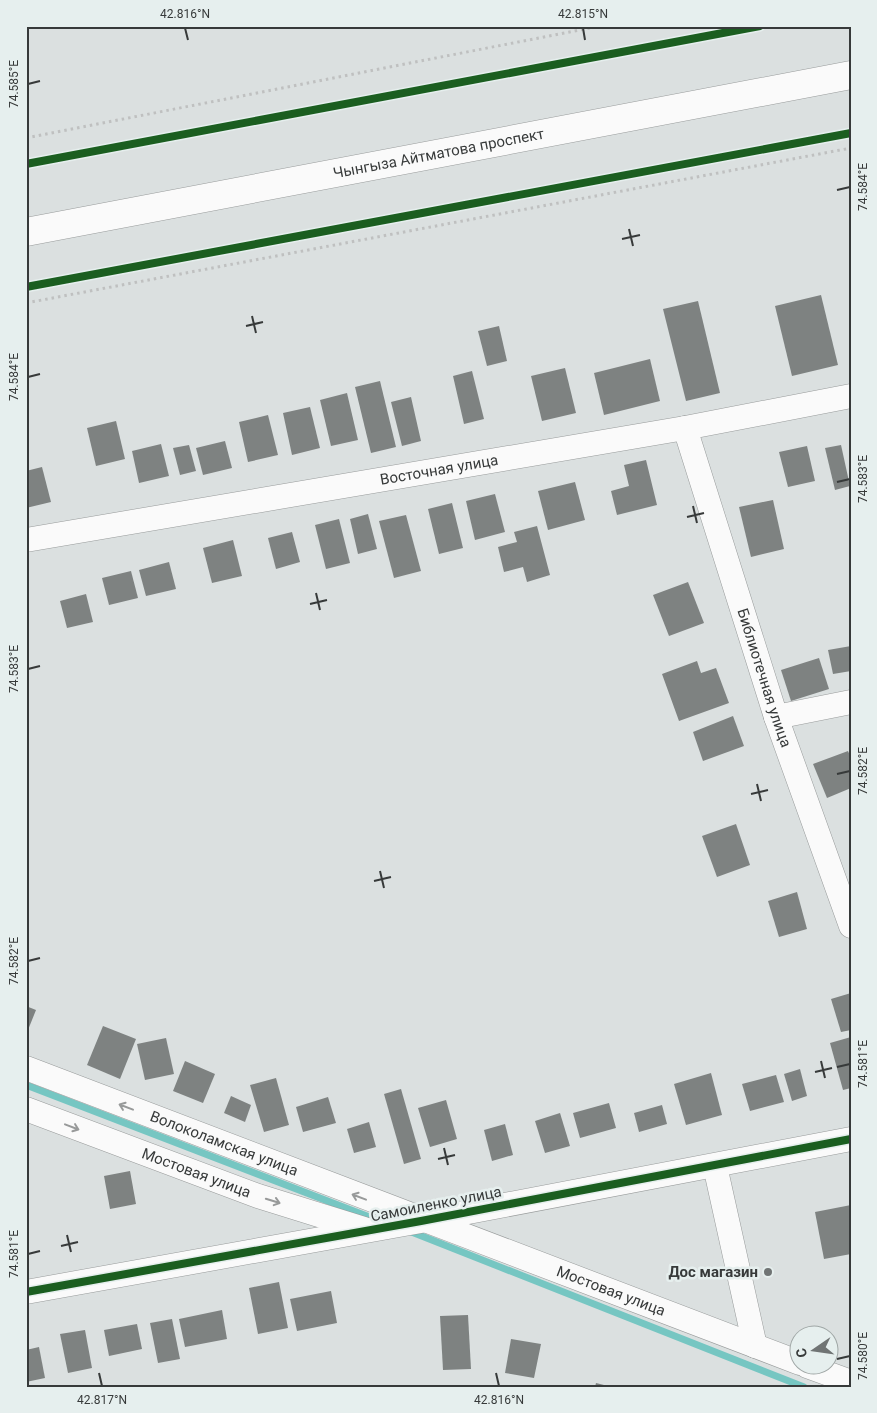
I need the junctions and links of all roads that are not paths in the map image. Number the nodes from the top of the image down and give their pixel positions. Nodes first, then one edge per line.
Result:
1 (851, 75) edge
2 (26, 232) edge
3 (851, 396) edge
4 (685, 428) junction
5 (26, 540) edge
6 (851, 702) edge
7 (776, 716) junction
8 (851, 926) edge
9 (26, 1068) edge
10 (26, 1109) edge
11 (851, 1138) edge
12 (715, 1166) junction
13 (421, 1221) junction
14 (369, 1230) junction
15 (26, 1292) edge
16 (755, 1346) junction
17 (790, 1359) edge
18 (834, 1376) edge
19 (851, 1382) edge

1 - 2 main road, Чынгыза Айтматова проспект
3 - 4 street, Восточная улица
4 - 5 street, Восточная улица
4 - 7 street, Библиотечная улица
6 - 7 street
7 - 8 street, Библиотечная улица
13 -> 9 street, Волоколамская улица
10 -> 14 street, Мостовая улица
11 - 12 street, Самоиленко улица
12 - 13 street, Самоиленко улица
12 - 16 street
13 - 14 street, Самоиленко улица
13 - 16 street, Мостовая улица
14 - 15 street, Самоиленко улица
16 - 17 street, Мостовая улица
18 - 19 street

